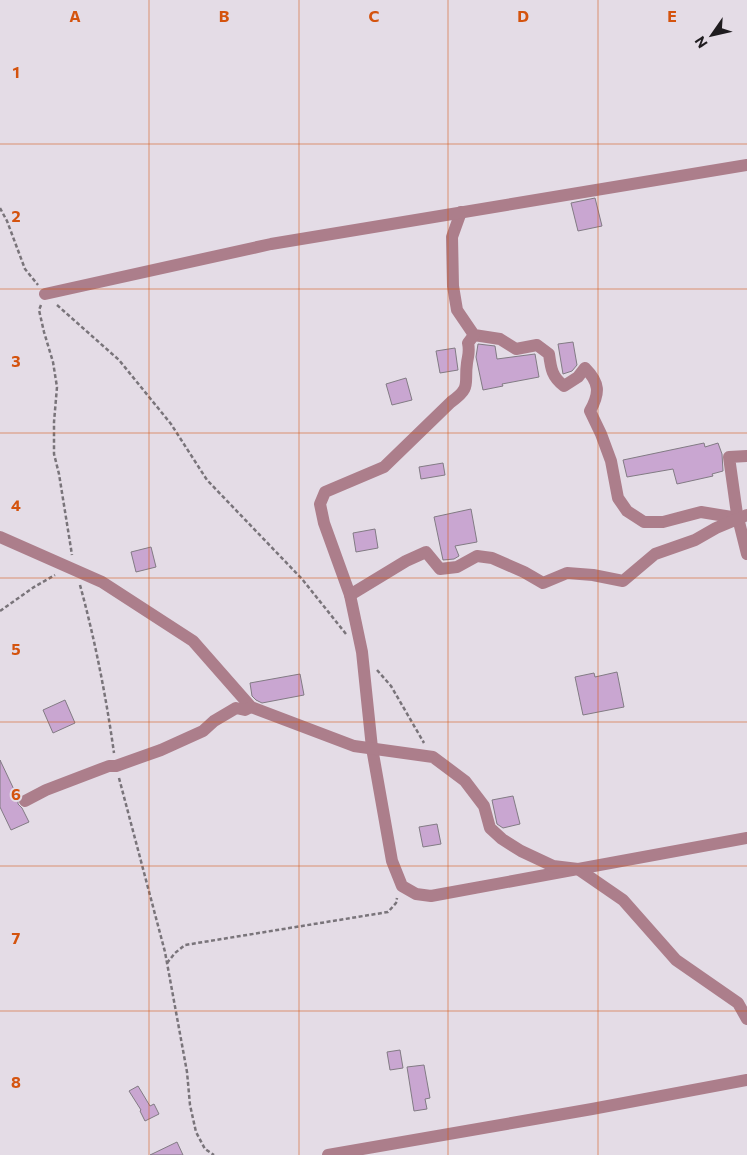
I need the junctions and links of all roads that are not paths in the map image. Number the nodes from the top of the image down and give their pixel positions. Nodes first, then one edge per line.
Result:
1 (747, 165) edge
2 (461, 212) junction
3 (46, 294) road end
4 (474, 335) junction
5 (747, 456) edge
6 (743, 517) edge
7 (0, 537) edge
8 (747, 554) edge
9 (350, 595) junction
10 (251, 707) junction
11 (372, 748) junction
12 (25, 801) dead end
13 (747, 838) edge
14 (578, 869) junction
15 (747, 1019) edge
16 (747, 1080) edge
17 (328, 1155) edge

1 - 2 street
2 - 3 street
2 - 4 street
4 - 6 street
4 - 9 street
5 - 6 street
6 - 8 street
6 - 9 street
7 - 10 street
9 - 11 street
10 - 11 street
10 - 12 street
11 - 14 street
11 - 14 street
13 - 14 street
14 - 15 street
16 - 17 street

